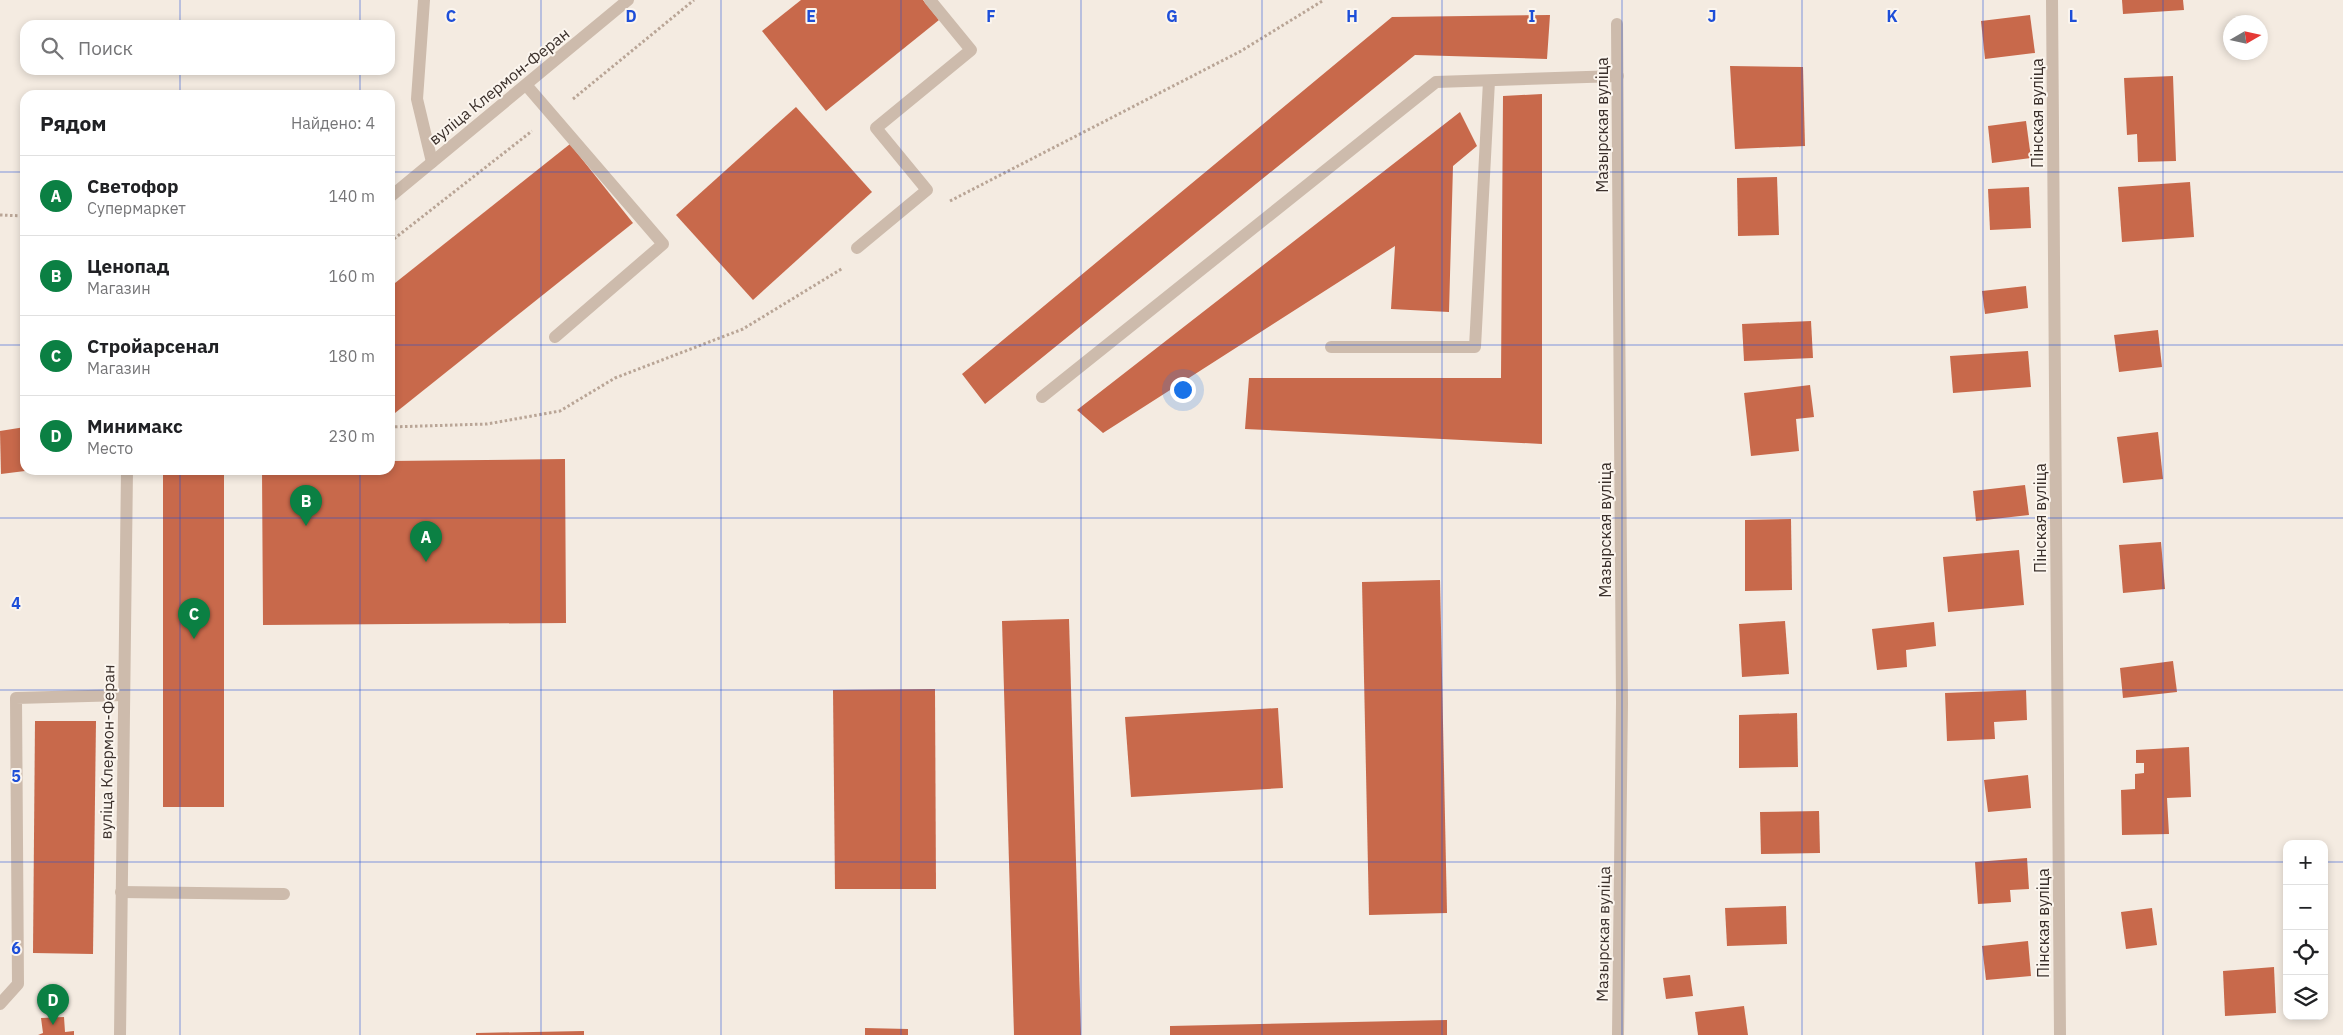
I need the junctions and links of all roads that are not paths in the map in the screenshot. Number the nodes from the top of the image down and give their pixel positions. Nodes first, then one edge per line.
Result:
1 (424, 0) edge
2 (628, 0) edge
3 (930, 0) edge
4 (2052, 0) edge
5 (1617, 24) dead end
6 (1618, 76) junction
7 (1490, 81) junction
8 (527, 86) junction
9 (432, 162) junction
10 (395, 193) edge
11 (857, 248) dead end
12 (555, 337) dead end
13 (1331, 347) dead end
14 (1042, 397) dead end
15 (127, 475) edge
16 (124, 695) junction
17 (121, 892) junction
18 (284, 894) dead end
19 (0, 1004) edge
20 (120, 1035) edge
21 (1618, 1035) edge
22 (2060, 1035) edge

1 - 9 street
2 - 8 street, вуліца Клермон-Феран
3 - 11 street
4 - 22 street, Пінская вуліца
5 - 6 street, Мазырская вуліца
6 - 7 street
6 - 21 street, Мазырская вуліца
7 - 13 street
7 - 14 street
8 - 9 street, вуліца Клермон-Феран
8 - 12 street
9 - 10 street, вуліца Клермон-Феран
15 - 16 street, вуліца Клермон-Феран
16 - 17 street, вуліца Клермон-Феран
16 - 19 street
17 - 18 street
17 - 20 street, вуліца Клермон-Феран

